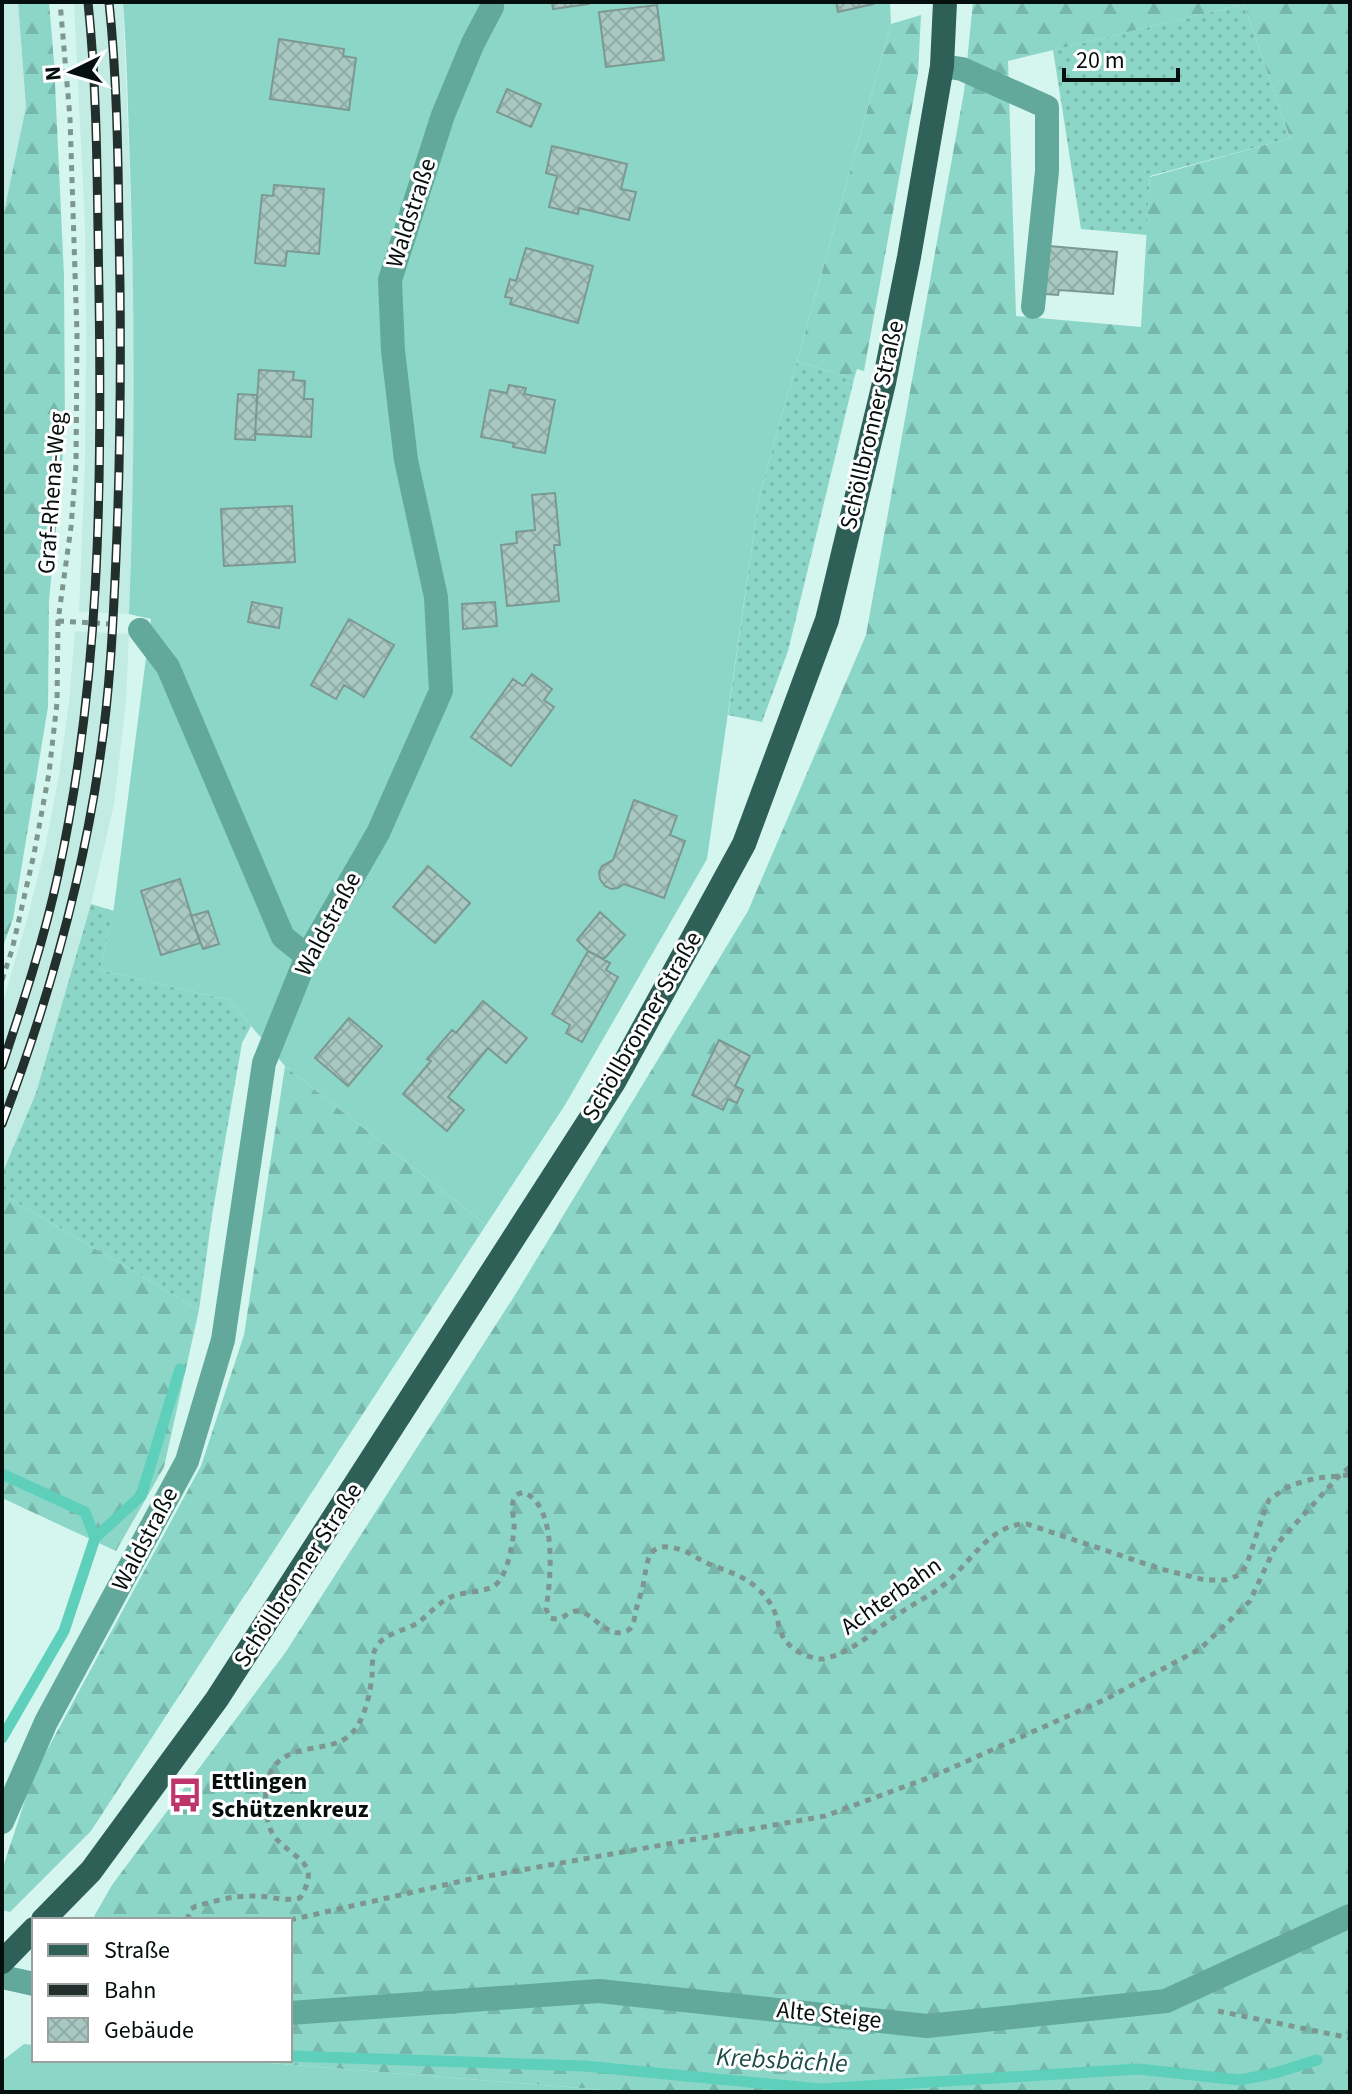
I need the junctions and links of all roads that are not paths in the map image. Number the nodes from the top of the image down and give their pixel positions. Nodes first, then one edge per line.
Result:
1 (945, 2) edge
2 (492, 7) dead end
3 (942, 66) junction
4 (1033, 307) dead end
5 (140, 630) road end
6 (307, 956) junction
7 (2, 1822) edge
8 (1350, 1916) edge
9 (45, 1918) edge
10 (32, 1931) edge
11 (2, 1962) edge
12 (2, 1977) edge
13 (32, 1984) edge
14 (292, 2013) edge

1 - 3 main road, Schöllbronner Straße
2 - 6 street, Waldstraße
3 - 4 street
3 - 9 main road, Schöllbronner Straße
5 - 6 street
6 - 7 street, Waldstraße
8 - 14 street, Alte Steige
10 - 11 main road
12 - 13 street

